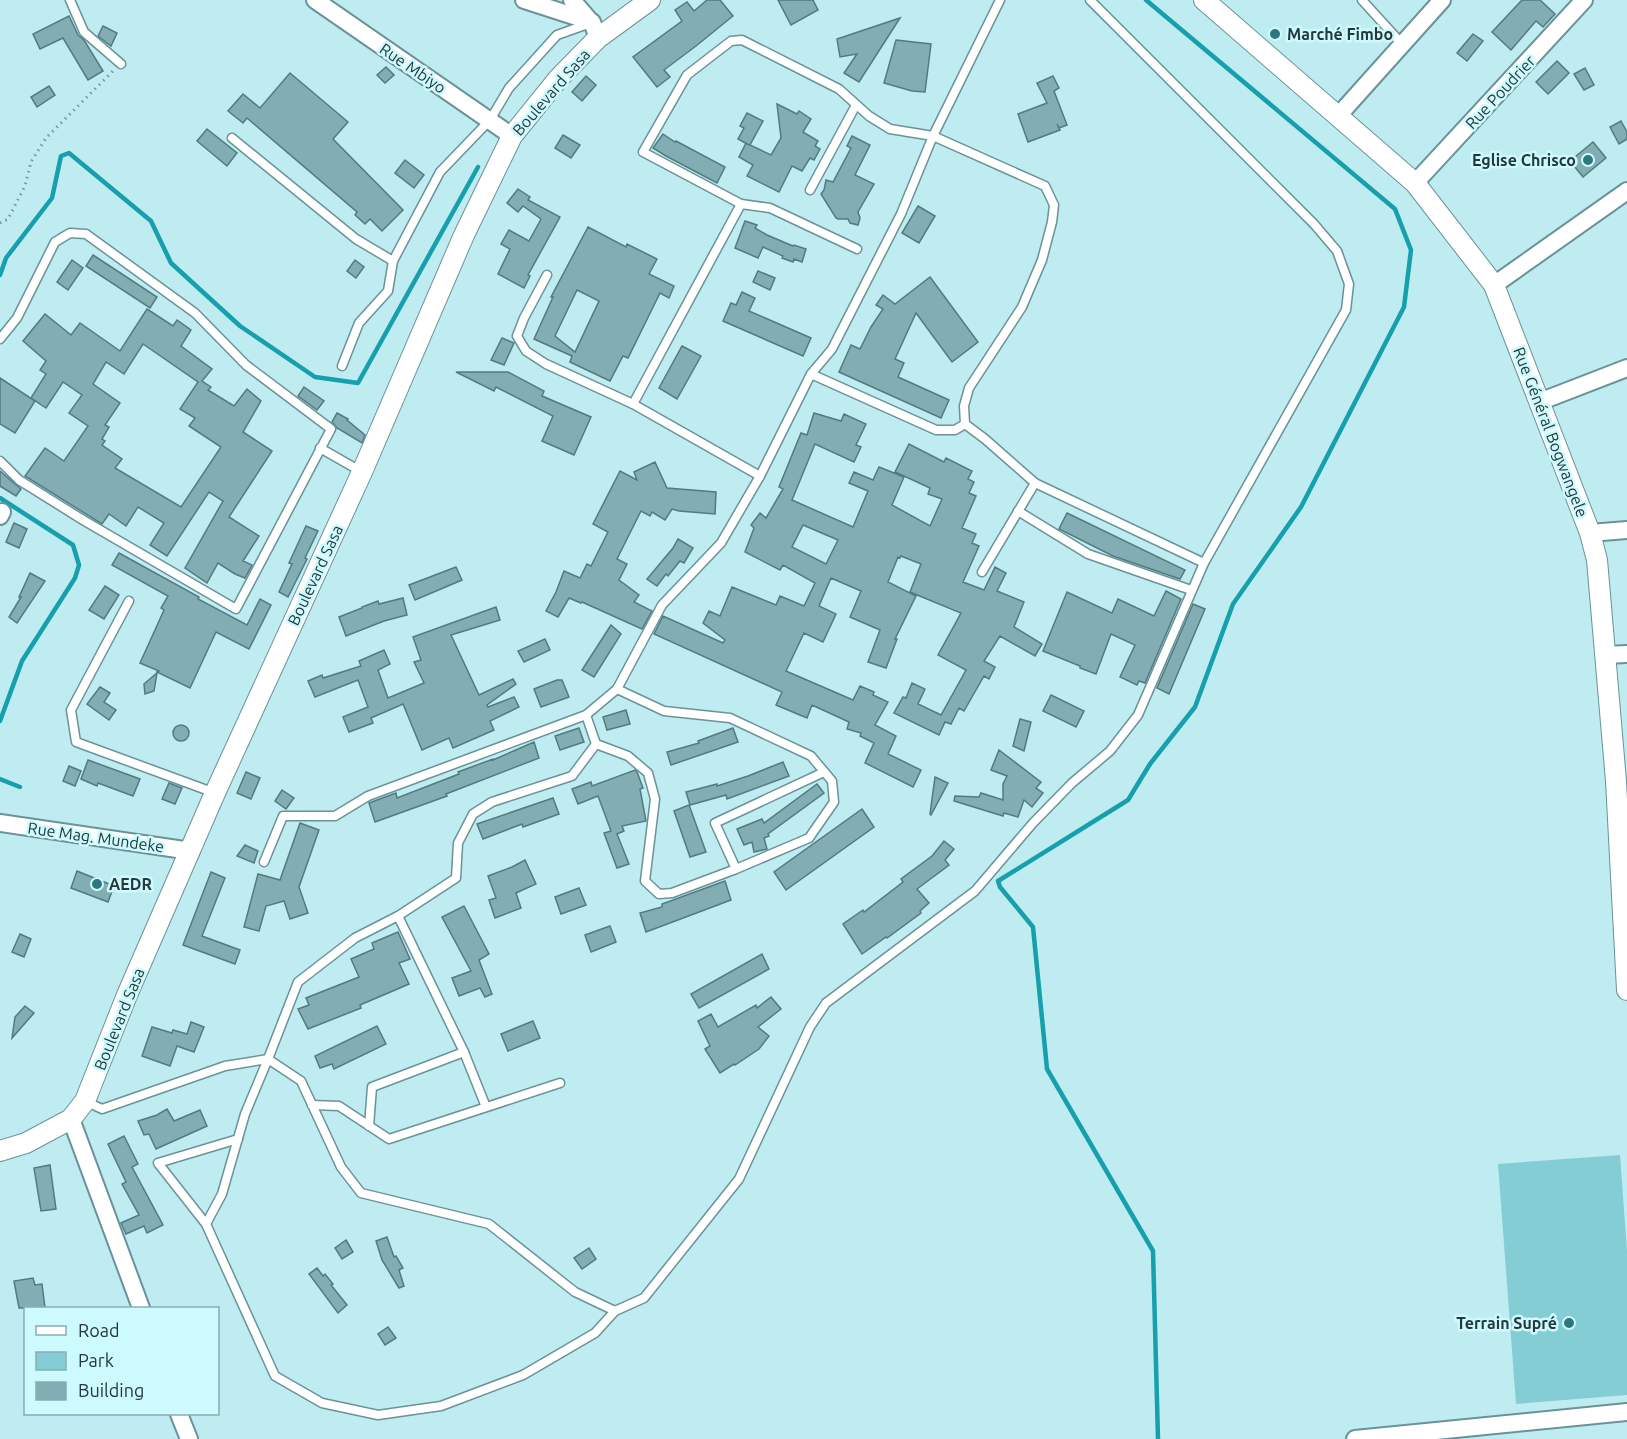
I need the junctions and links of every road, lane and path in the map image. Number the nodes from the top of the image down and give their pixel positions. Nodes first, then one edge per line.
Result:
1 (70, 0) edge
2 (315, 0) edge
3 (524, 0) edge
4 (572, 0) edge
5 (650, 0) edge
6 (1000, 0) edge
7 (1090, 0) edge
8 (1203, 0) edge
9 (1362, 0) edge
10 (1442, 0) edge
11 (1584, 0) edge
12 (595, 30) junction
13 (1402, 44) junction
14 (121, 64) joint
15 (856, 105) junction
16 (1338, 116) junction
17 (490, 120) junction
18 (512, 136) junction
19 (933, 136) junction
20 (232, 138) dead end
21 (1415, 183) junction
22 (810, 190) dead end
23 (1627, 191) edge
24 (741, 204) junction
25 (0, 223) edge
26 (857, 249) dead end
27 (393, 261) junction
28 (547, 275) dead end
29 (1494, 285) junction
30 (0, 339) edge
31 (342, 366) dead end
32 (1627, 368) edge
33 (811, 374) junction
34 (1539, 402) junction
35 (633, 404) junction
36 (965, 424) junction
37 (320, 448) junction
38 (0, 461) edge
39 (362, 472) junction
40 (760, 476) junction
41 (1035, 483) junction
42 (1018, 511) junction
43 (1627, 530) edge
44 (1590, 533) junction
45 (1204, 563) junction
46 (982, 572) dead end
47 (1191, 590) junction
48 (129, 601) dead end
49 (1627, 654) edge
50 (1606, 655) junction
51 (616, 689) junction
52 (586, 715) junction
53 (596, 744) junction
54 (825, 772) junction
55 (1621, 781) edge
56 (215, 793) junction
57 (0, 823) edge
58 (191, 851) junction
59 (264, 862) dead end
60 (736, 869) junction
61 (1625, 914) edge
62 (398, 916) junction
63 (1627, 990) edge
64 (464, 1052) junction
65 (268, 1059) junction
66 (560, 1083) dead end
67 (85, 1101) junction
68 (312, 1105) junction
69 (486, 1107) junction
70 (70, 1119) junction
71 (369, 1126) junction
72 (238, 1139) junction
73 (0, 1151) edge
74 (206, 1224) junction
75 (141, 1307) edge
76 (615, 1311) junction
77 (1627, 1412) edge
78 (180, 1415) edge
79 (1410, 1436) edge
80 (189, 1439) edge
81 (1355, 1439) edge

1 - 14 lane
2 - 17 street, Rue Mbiyo
3 - 12 street
4 - 12 street
5 - 12 street, Boulevard Sasa
6 - 19 lane
7 - 45 lane
8 - 16 street, Rue Général Bogwangele
9 - 13 lane
10 - 13 street
11 - 21 street, Rue Poudrier
12 - 17 lane
12 - 18 street, Boulevard Sasa
13 - 16 street
14 - 25 path
15 - 19 lane
15 - 22 lane
15 - 24 lane
16 - 21 street, Rue Général Bogwangele
17 - 18 street, Rue Mbiyo
17 - 27 lane
18 - 39 street, Boulevard Sasa
19 - 33 lane
19 - 36 lane
20 - 27 lane
21 - 29 street, Rue Général Bogwangele
23 - 29 street
24 - 26 lane
24 - 35 lane
27 - 31 lane
28 - 35 lane
29 - 34 street, Rue Général Bogwangele
30 - 37 lane
32 - 34 street
33 - 36 lane
33 - 40 lane
34 - 44 street, Rue Général Bogwangele
35 - 40 lane
36 - 41 lane
37 - 38 lane
37 - 39 lane
39 - 56 street, Boulevard Sasa
40 - 51 lane
41 - 42 lane
41 - 45 lane
42 - 46 lane
42 - 47 lane
43 - 44 street
44 - 50 street, Rue Général Bogwangele
45 - 47 lane
47 - 76 lane
48 - 56 lane
49 - 50 street
50 - 55 street, Rue Général Bogwangele
51 - 52 lane
51 - 54 lane
52 - 53 lane
52 - 59 lane
53 - 60 lane
53 - 62 lane
54 - 60 lane
54 - 60 lane
55 - 61 street, Rue Général Bogwangele
56 - 58 street, Boulevard Sasa
57 - 58 street, Rue Mag. Mundeke
58 - 67 street, Boulevard Sasa
61 - 63 street, Rue Général Bogwangele
62 - 64 lane
62 - 65 lane
64 - 69 lane
64 - 71 lane
65 - 67 lane
65 - 68 lane
65 - 72 lane
66 - 69 lane
67 - 70 street, Boulevard Sasa
68 - 71 lane
68 - 76 lane
69 - 71 lane
70 - 73 street, Boulevard Sasa
70 - 75 street
72 - 74 lane
72 - 74 lane
74 - 76 lane
77 - 79 street
78 - 80 street
79 - 81 street

